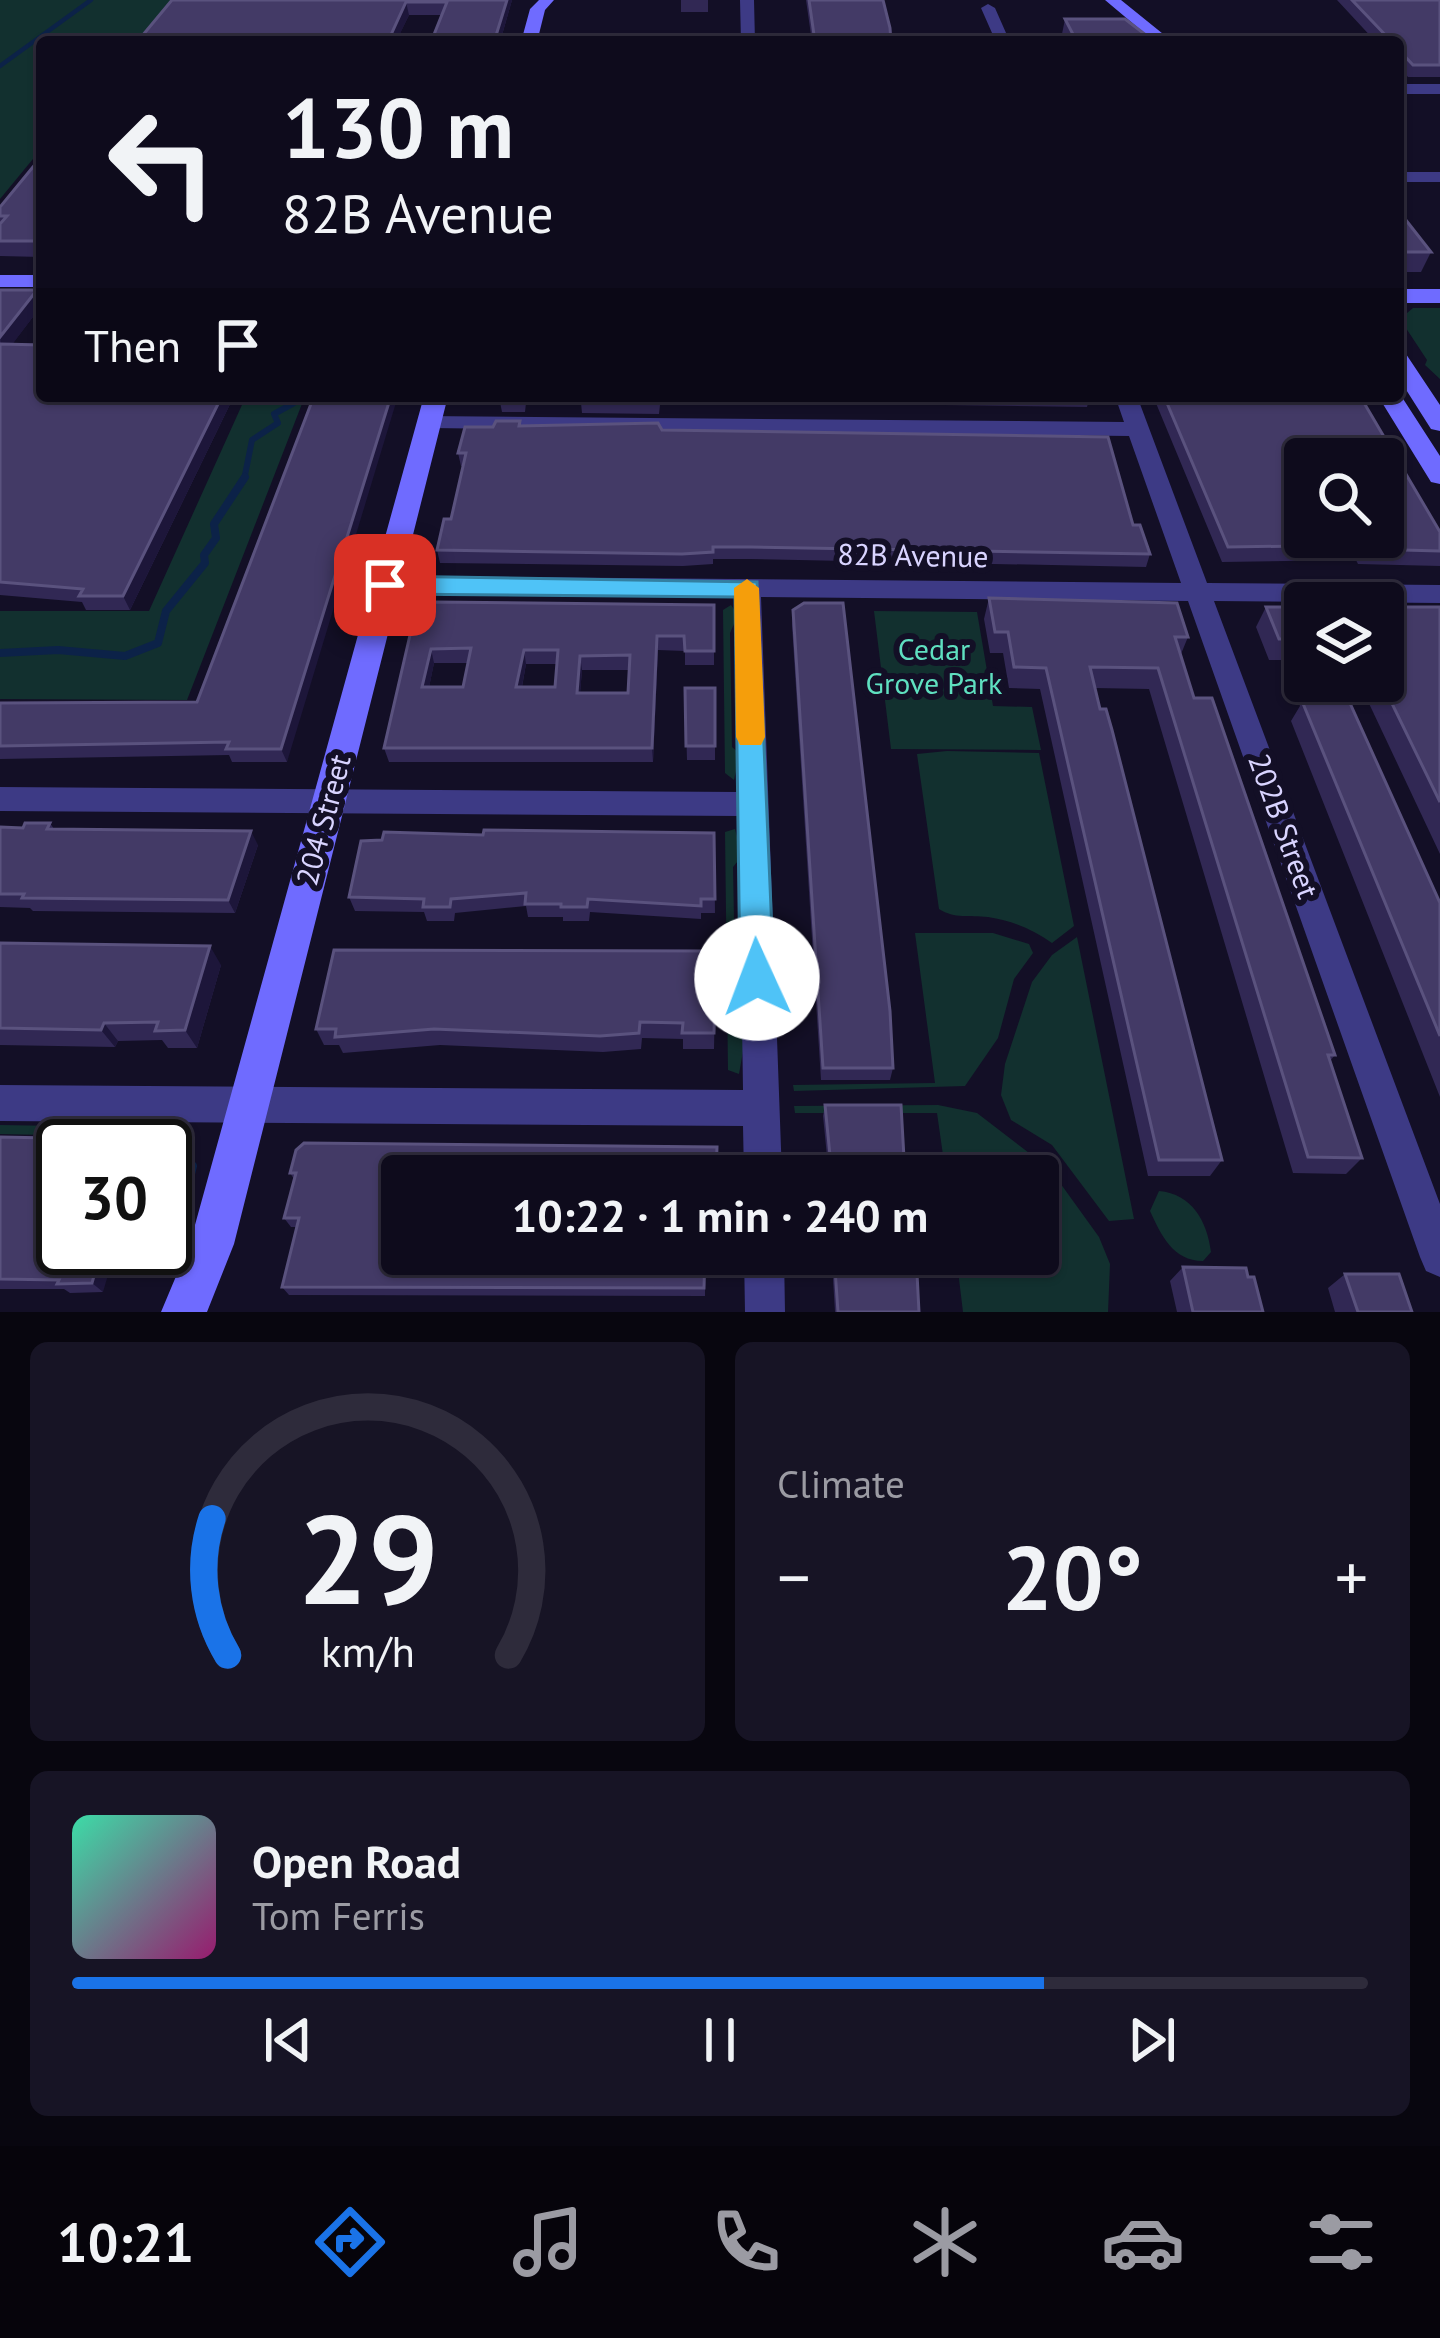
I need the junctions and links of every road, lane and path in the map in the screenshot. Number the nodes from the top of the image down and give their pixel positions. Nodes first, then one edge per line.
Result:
1 (747, 0) edge
2 (1112, 0) edge
3 (540, 3) edge
4 (988, 8) dead end
5 (532, 36) edge
6 (748, 36) edge
7 (1000, 36) edge
8 (1158, 36) edge
9 (1404, 88) edge
10 (1440, 89) edge
11 (1404, 176) edge
12 (1440, 177) edge
13 (0, 280) edge
14 (36, 281) edge
15 (1404, 296) edge
16 (1440, 296) edge
17 (1404, 367) edge
18 (1129, 402) edge
19 (1394, 402) edge
20 (433, 409) edge
21 (1440, 424) edge
22 (1141, 429) junction
23 (1440, 476) edge
24 (385, 585) junction
25 (748, 588) junction
26 (1198, 592) junction
27 (1440, 594) edge
28 (0, 799) edge
29 (328, 802) junction
30 (752, 804) junction
31 (0, 1103) edge
32 (249, 1108) junction
33 (761, 1108) junction
34 (762, 1155) edge
35 (212, 1244) junction
36 (1440, 1257) edge
37 (764, 1275) edge
38 (184, 1312) edge
39 (204, 1312) edge
40 (765, 1312) edge

1 - 6 street
2 - 8 street
3 - 5 street
4 - 7 street
9 - 10 street
11 - 12 street
13 - 14 street
15 - 16 street
17 - 21 street
18 - 22 street, 202B Street
19 - 23 street
20 - 22 street
20 - 24 street, 204 Street
22 - 26 street, 202B Street
24 - 25 street, 82B Avenue
24 - 29 street, 204 Street
25 - 26 street, 82B Avenue
25 - 30 street
26 - 27 street, 82B Avenue
26 - 36 street, 202B Street
28 - 29 street
29 - 30 street
29 - 32 street, 204 Street
30 - 33 street
31 - 32 street
32 - 33 street
32 - 35 street, 204 Street
33 - 34 street
35 - 38 street, 204 Street
35 - 39 street, 204 Street
37 - 40 street

